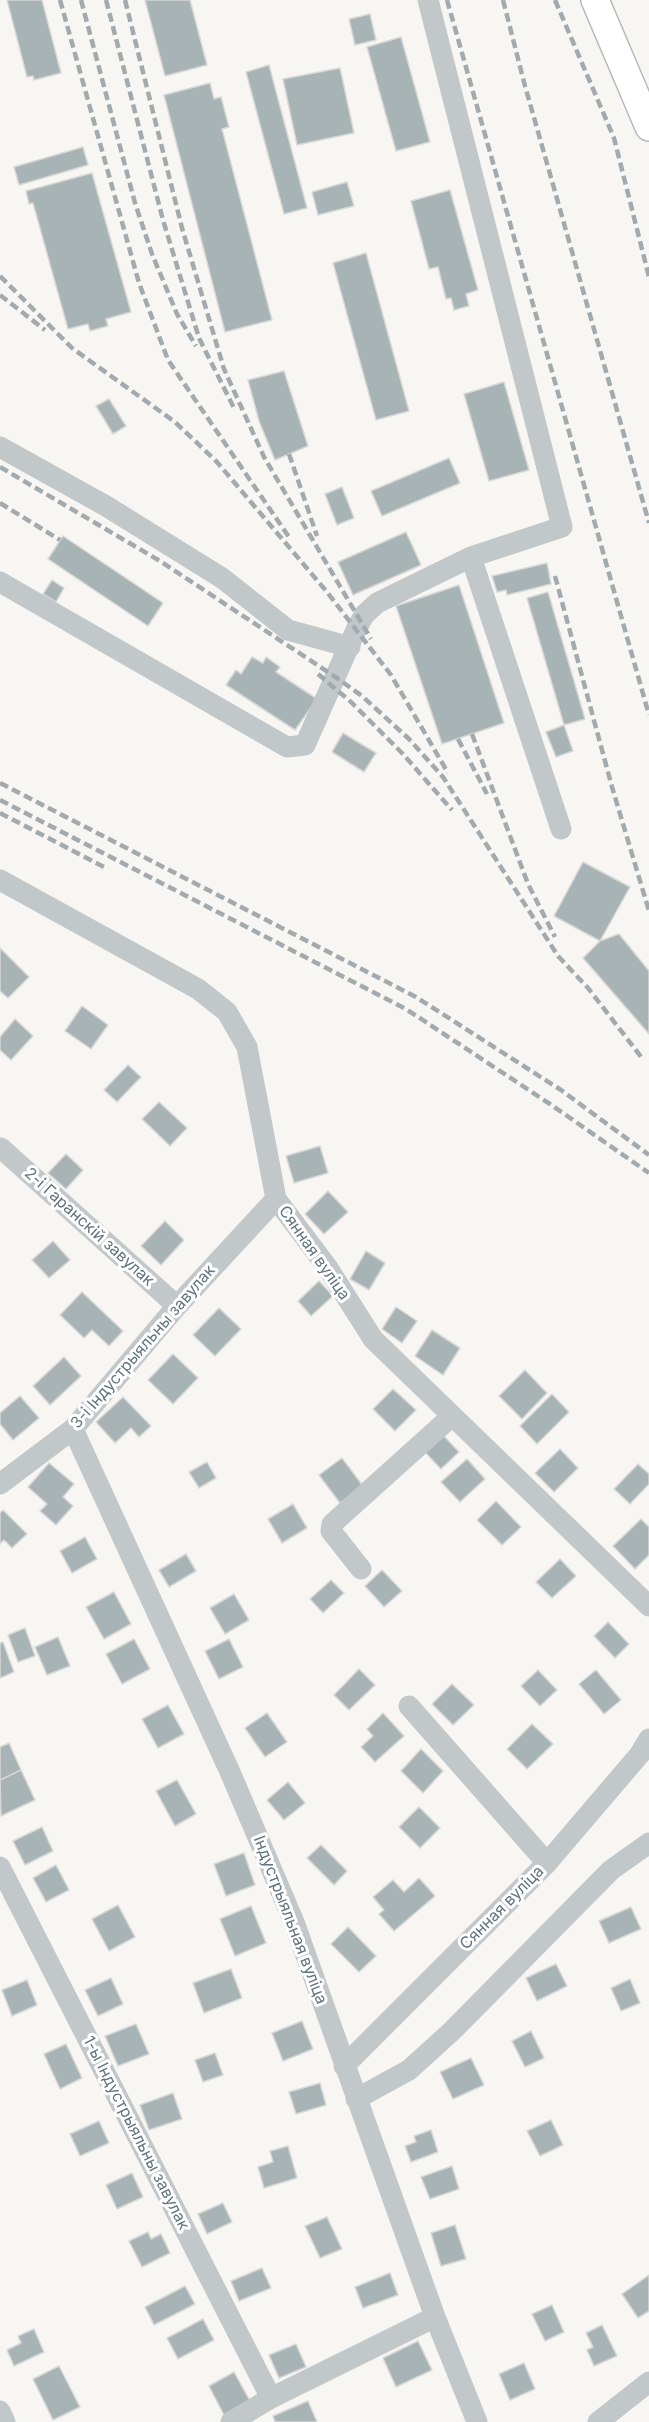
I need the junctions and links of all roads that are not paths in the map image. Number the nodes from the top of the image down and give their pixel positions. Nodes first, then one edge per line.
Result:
1 (428, 0) edge
2 (595, 0) edge
3 (649, 127) edge
4 (0, 447) edge
5 (471, 557) junction
6 (0, 582) edge
7 (350, 647) junction
8 (561, 829) dead end
9 (0, 880) edge
10 (1, 1148) edge
11 (276, 1198) junction
12 (177, 1306) junction
13 (452, 1416) junction
14 (73, 1430) junction
15 (0, 1484) edge
16 (362, 1569) dead end
17 (649, 1606) edge
18 (409, 1706) dead end
19 (649, 1739) edge
20 (649, 1843) edge
21 (547, 1863) junction
22 (0, 1867) edge
23 (344, 2066) junction
24 (356, 2099) junction
25 (435, 2317) junction
26 (649, 2382) edge
27 (271, 2398) junction
28 (0, 2411) edge
29 (5, 2422) edge
30 (231, 2422) edge
31 (477, 2422) edge
32 (598, 2422) edge

1 - 5 street
2 - 3 main road
4 - 7 street
5 - 7 street
5 - 8 street
6 - 7 street
9 - 11 street, Сянная вуліца
10 - 12 street, 2-і Гаранскій завулак
11 - 12 street, 3-і Індустрыяльны завулак
11 - 13 street, Сянная вуліца
12 - 14 street, 3-і Індустрыяльны завулак
13 - 16 street
13 - 17 street, Сянная вуліца
14 - 15 street, 3-і Індустрыяльны завулак
14 - 23 street, Індустрыяльная вуліца
18 - 21 street
19 - 21 street, Сянная вуліца
20 - 24 street
21 - 23 street, Сянная вуліца
22 - 27 street, 1-ы Індустрыяльны завулак
23 - 24 street, Індустрыяльная вуліца
24 - 25 street, Індустрыяльная вуліца
25 - 27 street
25 - 31 street, Індустрыяльная вуліца
26 - 32 street
27 - 30 street
28 - 29 street

